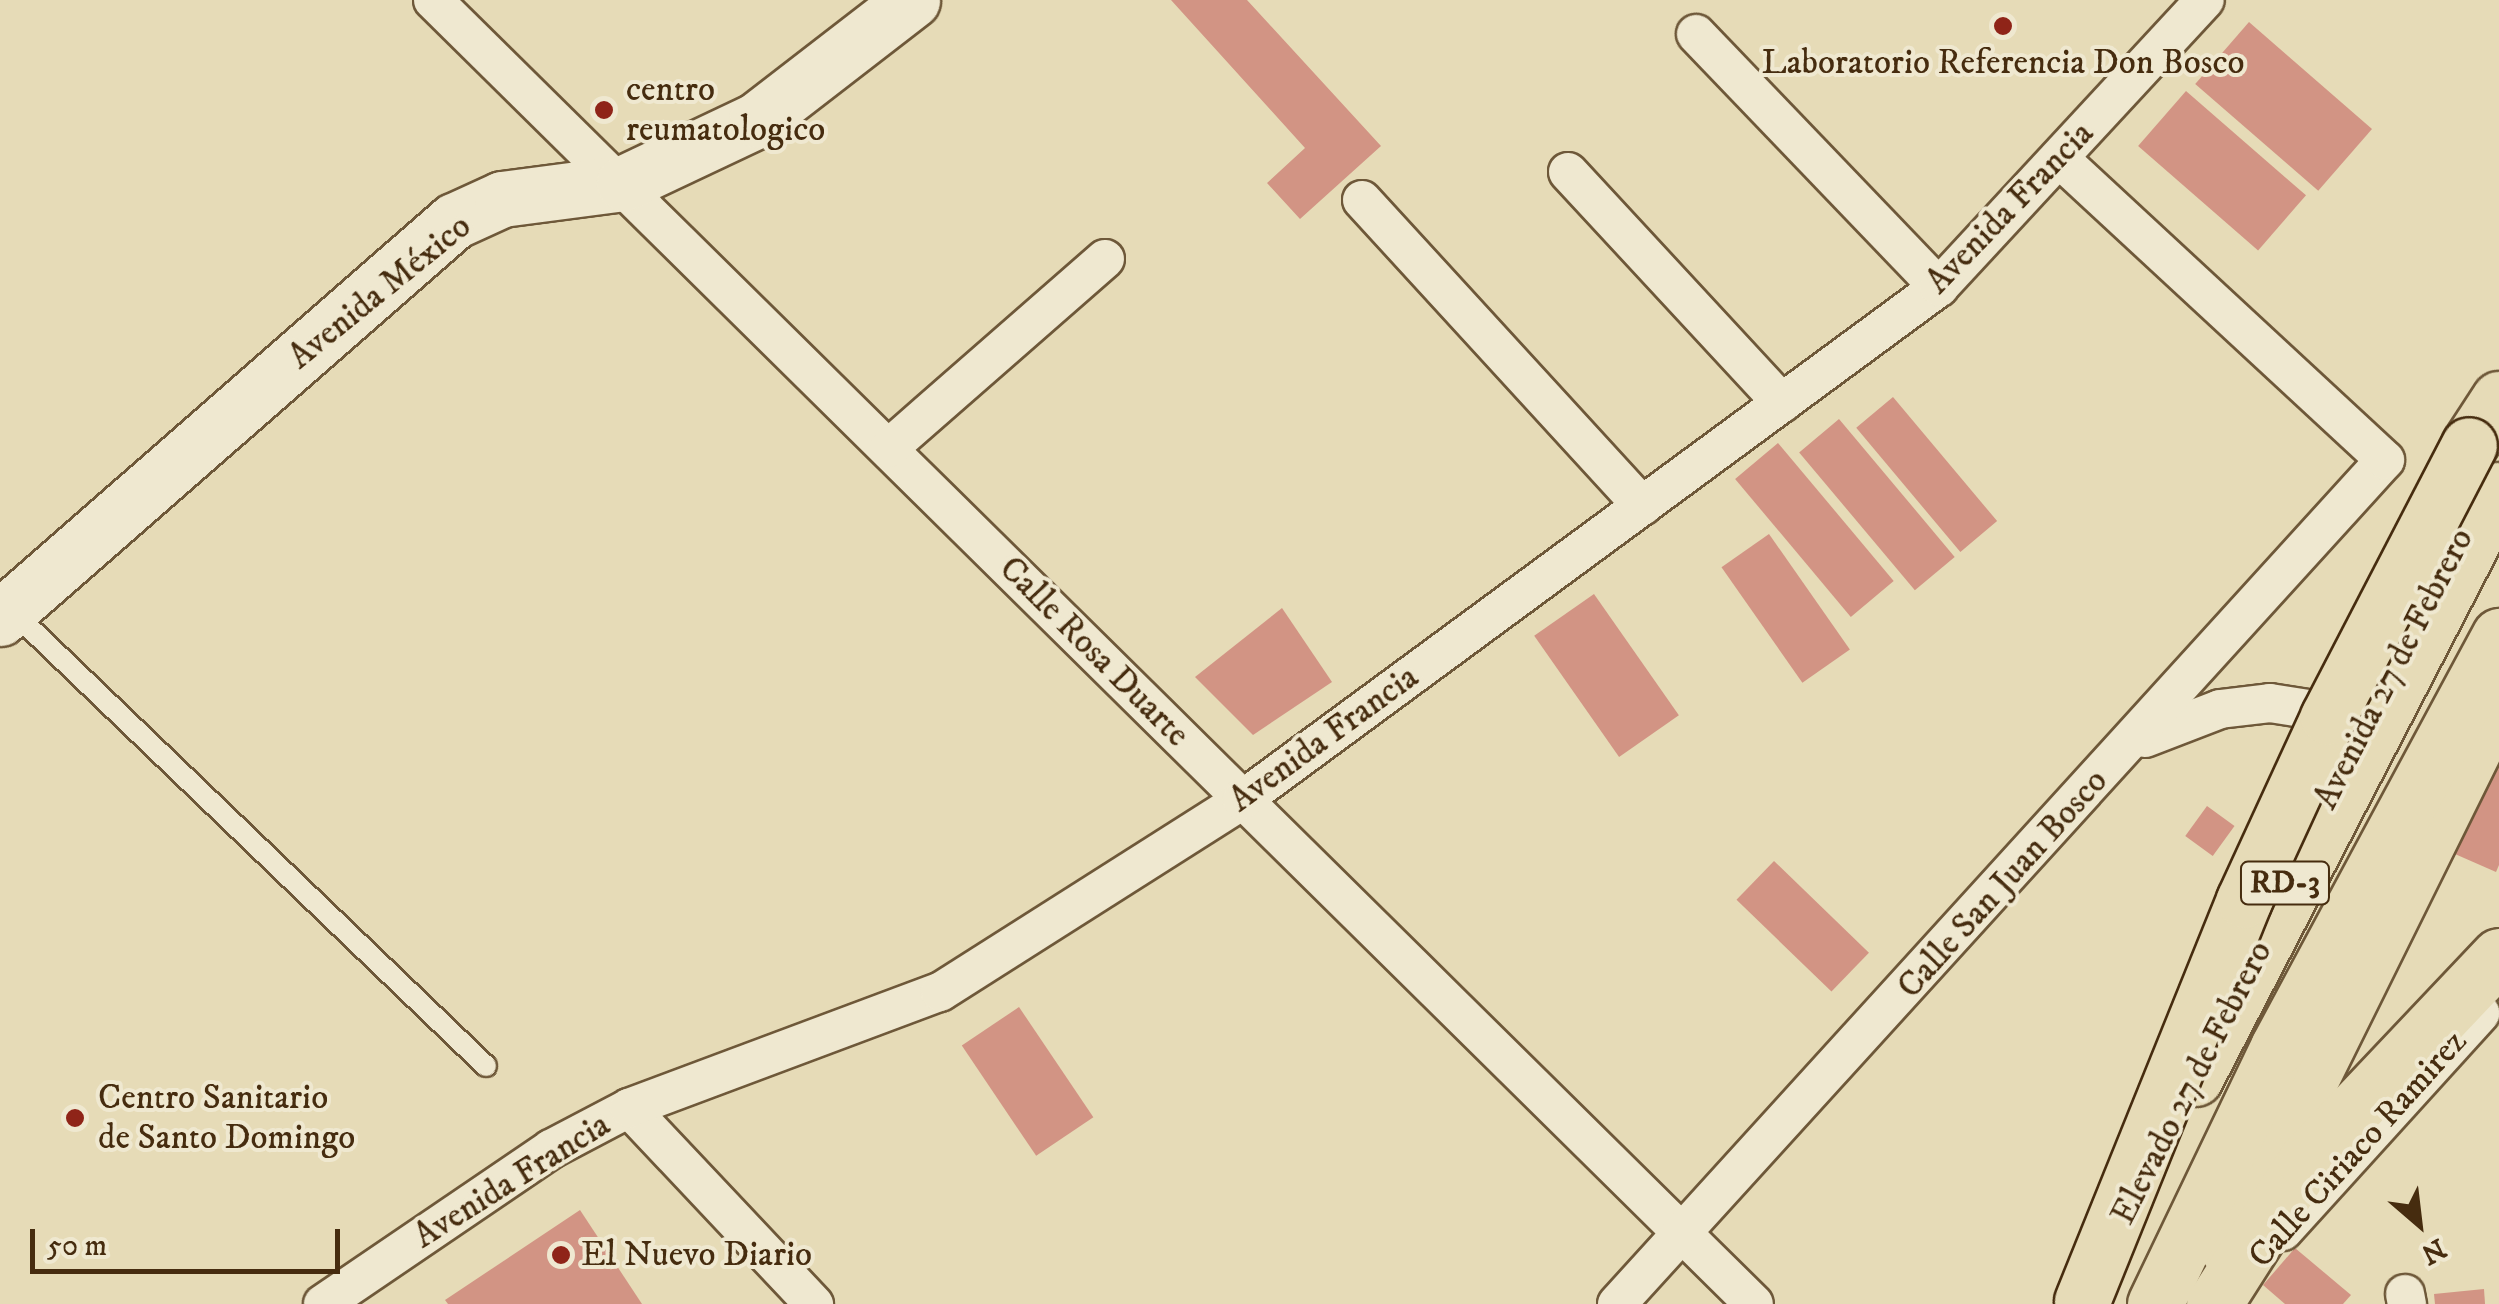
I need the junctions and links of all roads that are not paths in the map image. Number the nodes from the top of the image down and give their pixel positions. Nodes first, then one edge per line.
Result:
1 (433, 0) edge
2 (912, 0) edge
3 (2206, 0) edge
4 (1696, 34) dead end
5 (2060, 158) junction
6 (1568, 172) dead end
7 (624, 183) junction
8 (1362, 200) dead end
9 (1105, 259) dead end
10 (1940, 287) junction
11 (2499, 399) edge
12 (1782, 403) junction
13 (889, 448) junction
14 (2484, 452) edge
15 (2499, 490) edge
16 (1642, 506) junction
17 (5, 614) edge
18 (2499, 636) edge
19 (2499, 698) edge
20 (2370, 720) junction
21 (2127, 748) junction
22 (1242, 800) junction
23 (2499, 956) edge
24 (2499, 994) edge
25 (486, 1066) dead end
26 (629, 1108) junction
27 (1685, 1233) junction
28 (2076, 1303) edge
29 (324, 1304) edge
30 (814, 1304) edge
31 (1617, 1304) edge
32 (1754, 1304) edge
33 (2155, 1304) edge
34 (2199, 1304) edge
35 (2216, 1304) edge

1 - 7 street, Calle Rosa Duarte
2 - 7 main road, Avenida México
3 - 5 street, Avenida Francia
4 - 10 street
5 - 10 street, Avenida Francia
5 - 21 street, Calle San Juan Bosco
6 - 12 street
7 - 13 street, Calle Rosa Duarte
7 - 17 main road, Avenida México
8 - 16 street
9 - 13 street
10 - 12 street, Avenida Francia
11 - 14 main road
12 - 16 street, Avenida Francia
13 - 22 street, Calle Rosa Duarte
14 - 20 main road, Avenida 27 de Febrero / RD-3
14 - 28 main road, bridge
15 - 28 main road, Elevado 27 de Febrero / RD-3, bridge
16 - 22 street, Avenida Francia
17 - 25 lane
18 - 33 main road, Elevado 27 de Febrero / RD-3
19 - 34 main road
20 - 21 street
20 - 28 main road, Avenida 27 de Febrero / RD-3
21 - 27 street, Calle San Juan Bosco
22 - 26 street, Avenida Francia
22 - 27 street, Calle Rosa Duarte
23 - 35 main road
24 - 35 street, Calle Ciriaco Ramirez
26 - 29 street, Avenida Francia
26 - 30 street
27 - 31 street, Calle San Juan Bosco
27 - 32 street, Calle Rosa Duarte

